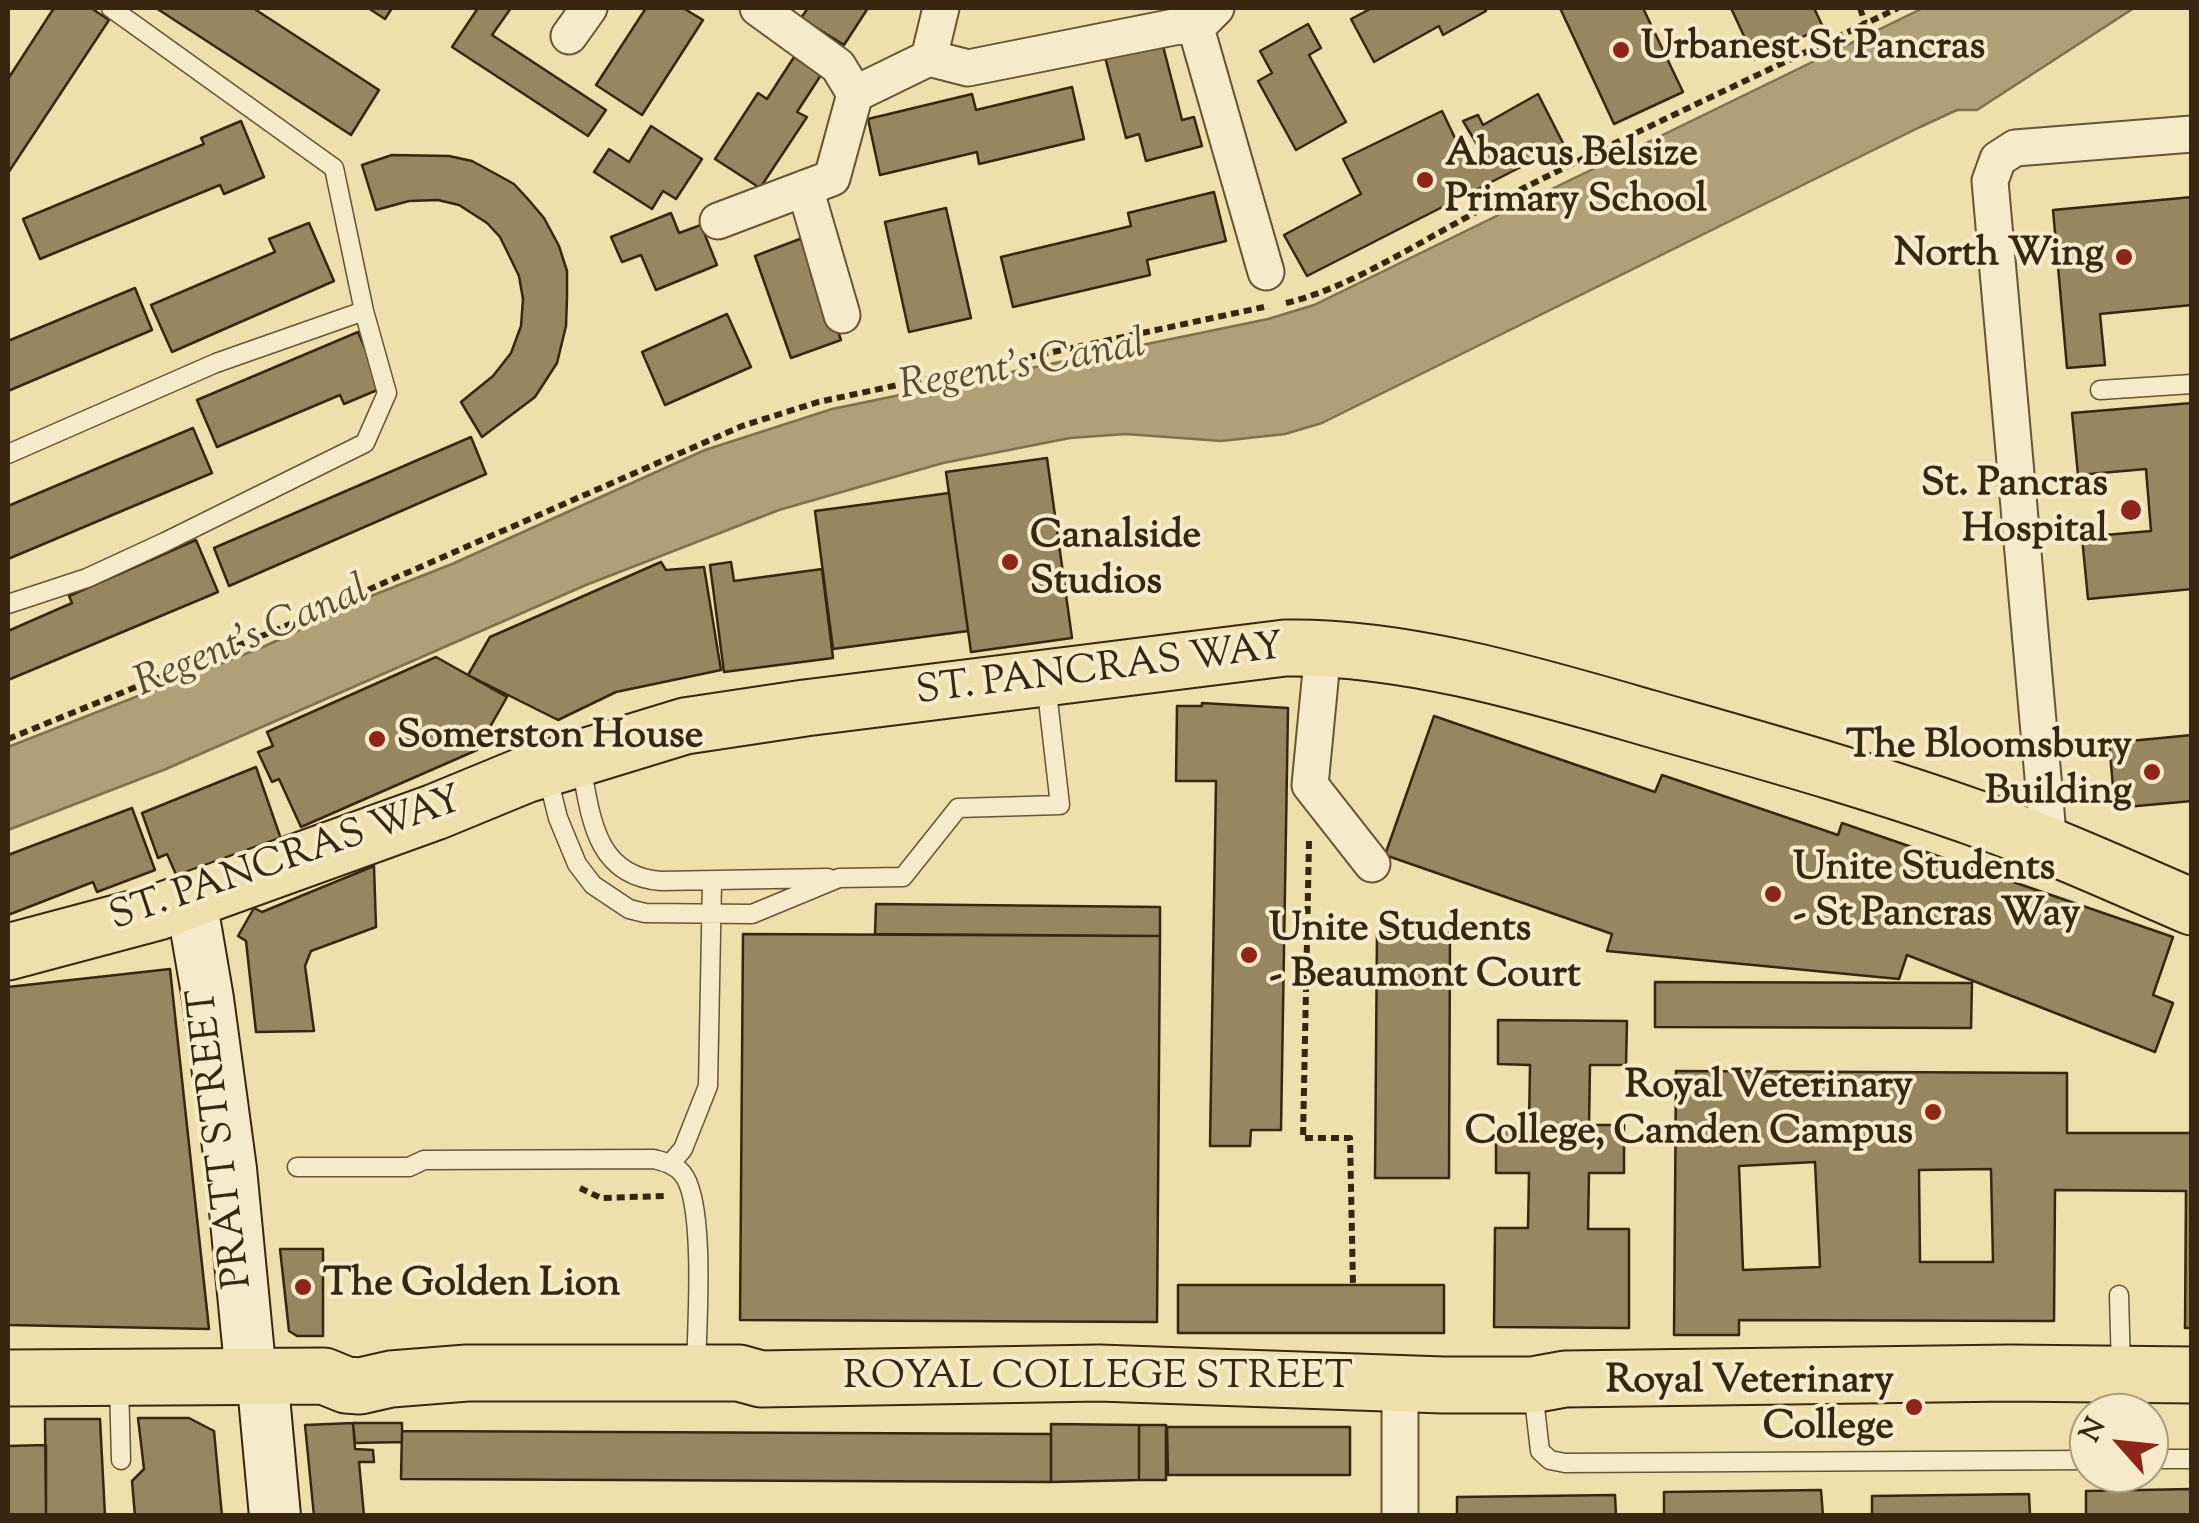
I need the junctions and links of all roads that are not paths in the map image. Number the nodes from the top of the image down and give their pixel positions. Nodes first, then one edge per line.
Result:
1 (111, 8) edge
2 (758, 8) edge
3 (940, 8) edge
4 (1206, 18) edge
5 (929, 58) junction
6 (856, 94) junction
7 (2192, 134) edge
8 (805, 188) junction
9 (718, 221) dead end
10 (1266, 272) dead end
11 (364, 311) junction
12 (842, 315) dead end
13 (2192, 384) edge
14 (2100, 390) dead end
15 (8, 454) edge
16 (8, 604) edge
17 (1322, 650) junction
18 (1045, 680) junction
19 (563, 763) junction
20 (2049, 845) junction
21 (1372, 864) dead end
22 (839, 878) junction
23 (712, 881) junction
24 (191, 900) junction
25 (2192, 907) edge
26 (712, 914) junction
27 (8, 952) edge
28 (670, 1164) junction
29 (297, 1167) dead end
30 (2118, 1295) dead end
31 (696, 1372) junction
32 (2121, 1374) junction
33 (2192, 1375) edge
34 (256, 1376) junction
35 (119, 1377) junction
36 (8, 1378) edge
37 (1400, 1384) junction
38 (1532, 1385) junction
39 (120, 1460) dead end
40 (2069, 1460) edge
41 (275, 1516) edge
42 (1400, 1516) edge

1 - 11 lane
2 - 6 street
3 - 5 street
4 - 5 street
4 - 10 street
5 - 6 street
6 - 8 street
7 - 20 street
8 - 9 street
8 - 12 street
11 - 15 lane
11 - 16 lane
13 - 14 lane
17 - 18 main road, ST. PANCRAS WAY
17 - 20 main road, ST. PANCRAS WAY
17 - 21 street
18 - 19 main road, ST. PANCRAS WAY
18 - 22 lane
19 - 23 lane
19 - 24 main road, ST. PANCRAS WAY
19 - 26 lane
20 - 25 main road, ST. PANCRAS WAY
22 - 23 lane
22 - 26 lane
23 - 26 lane
24 - 27 main road, ST. PANCRAS WAY
24 - 34 street, PRATT STREET
26 - 28 lane
28 - 29 lane
28 - 31 lane
30 - 32 lane
31 - 34 main road, ROYAL COLLEGE STREET
31 - 37 main road, ROYAL COLLEGE STREET
32 - 33 main road, ROYAL COLLEGE STREET
32 - 38 main road, ROYAL COLLEGE STREET
34 - 35 main road, ROYAL COLLEGE STREET
34 - 41 street, PRATT STREET
35 - 36 main road, ROYAL COLLEGE STREET
35 - 39 lane
37 - 38 main road, ROYAL COLLEGE STREET
37 - 42 street
38 - 40 lane

